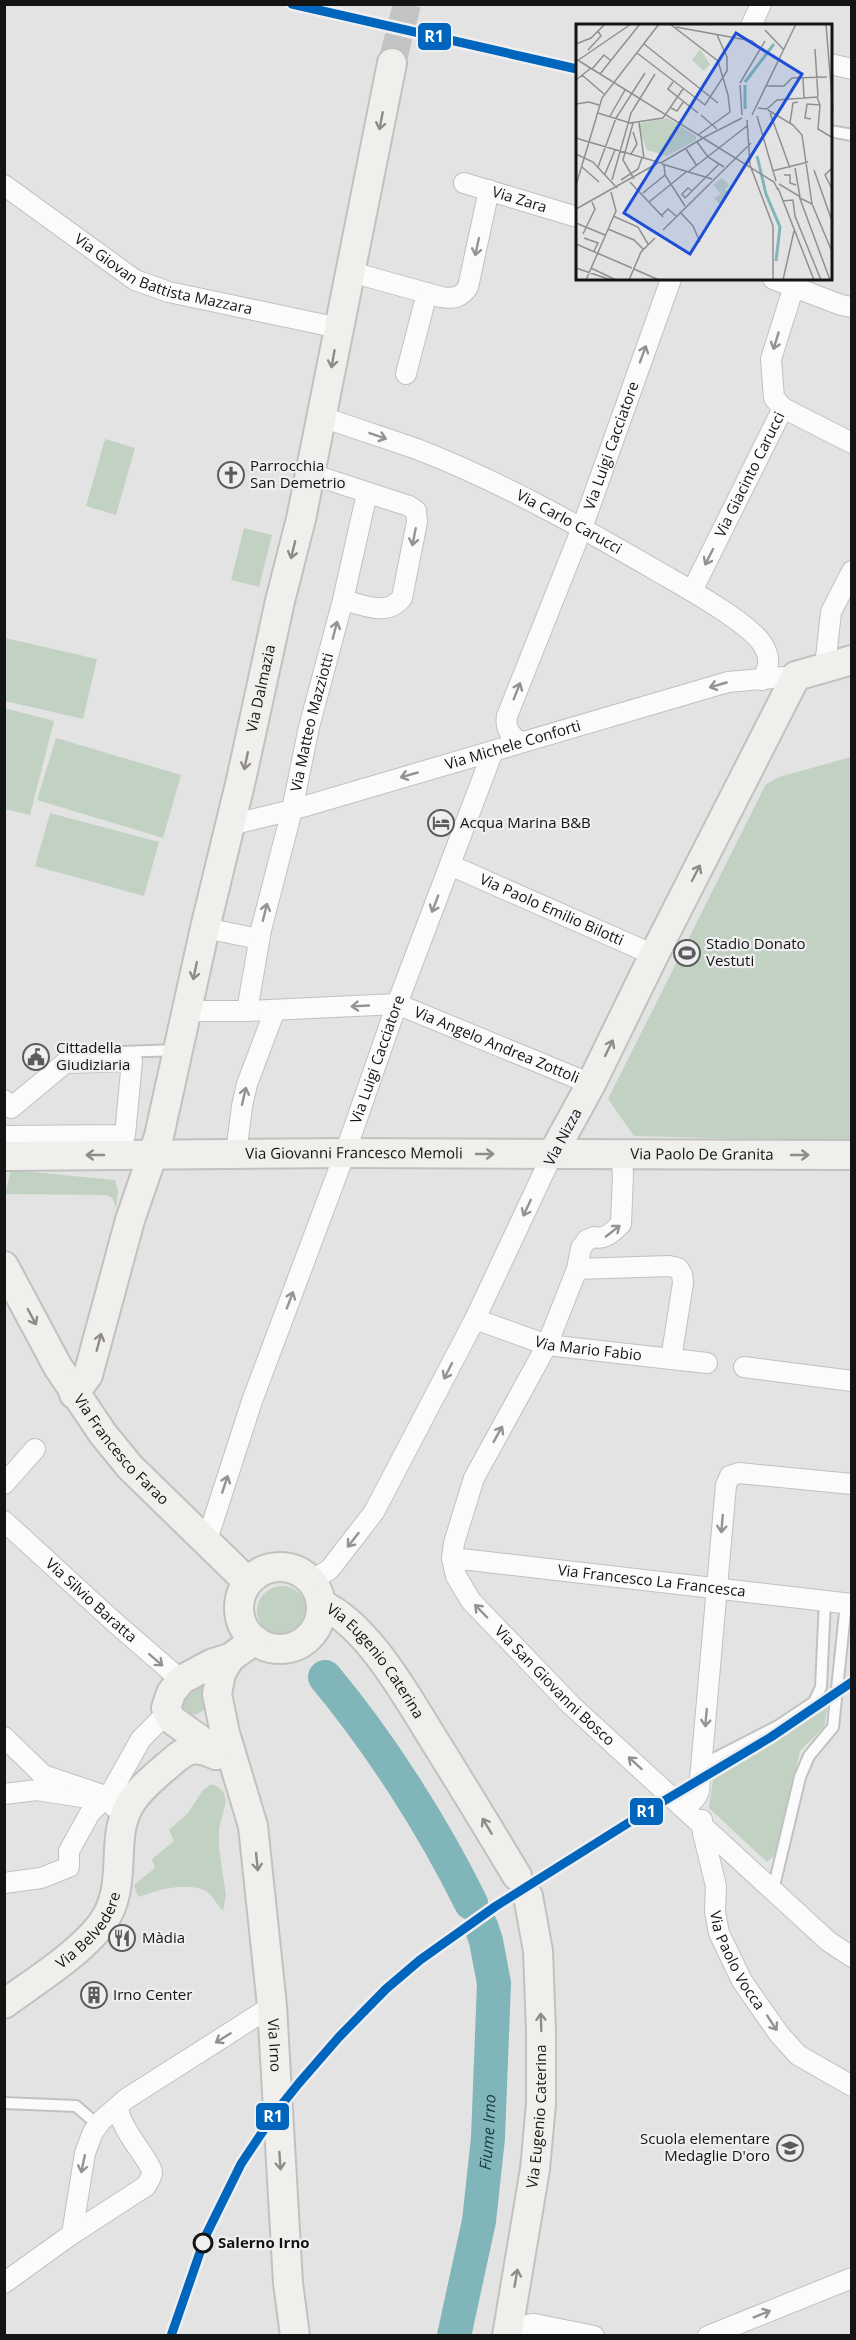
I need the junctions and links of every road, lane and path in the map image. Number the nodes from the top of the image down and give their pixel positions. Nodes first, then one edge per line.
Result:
1 (761, 4) edge
2 (752, 24) edge
3 (392, 63) tunnel mouth
4 (832, 64) edge
5 (852, 69) edge
6 (832, 131) edge
7 (852, 135) edge
8 (464, 183) dead end
9 (4, 185) edge
10 (489, 190) junction
11 (576, 217) edge
12 (351, 272) junction
13 (671, 280) edge
14 (776, 280) edge
15 (795, 286) junction
16 (427, 293) junction
17 (852, 307) edge
18 (339, 328) junction
19 (406, 374) dead end
20 (783, 408) junction
21 (323, 417) junction
22 (845, 435) edge
23 (311, 474) junction
24 (367, 493) junction
25 (582, 528) junction
26 (852, 571) edge
27 (692, 591) junction
28 (344, 600) junction
29 (838, 664) edge
30 (796, 676) junction
31 (762, 680) junction
32 (519, 742) junction
33 (493, 750) junction
34 (292, 810) junction
35 (230, 825) junction
36 (450, 865) junction
37 (205, 928) junction
38 (259, 939) junction
39 (654, 955) junction
40 (397, 1004) junction
41 (275, 1010) junction
42 (186, 1011) junction
43 (247, 1011) junction
44 (178, 1050) junction
45 (53, 1061) dead end
46 (591, 1084) junction
47 (4, 1100) edge
48 (4, 1136) edge
49 (125, 1136) junction
50 (156, 1145) junction
51 (345, 1153) junction
52 (236, 1154) junction
53 (621, 1154) junction
54 (552, 1155) junction
55 (852, 1155) edge
56 (4, 1156) edge
57 (4, 1266) edge
58 (578, 1269) junction
59 (475, 1319) junction
60 (547, 1345) junction
61 (671, 1359) junction
62 (707, 1363) dead end
63 (744, 1367) dead end
64 (852, 1381) edge
65 (74, 1394) junction
66 (35, 1449) dead end
67 (4, 1484) edge
68 (852, 1484) edge
69 (4, 1521) edge
70 (207, 1540) junction
71 (452, 1558) junction
72 (308, 1578) junction
73 (248, 1582) junction
74 (717, 1588) junction
75 (825, 1601) junction
76 (321, 1604) junction
77 (849, 1604) edge
78 (255, 1640) junction
79 (230, 1658) junction
80 (191, 1674) junction
81 (168, 1713) junction
82 (4, 1737) edge
83 (216, 1755) junction
84 (702, 1765) junction
85 (699, 1791) junction
86 (4, 1794) edge
87 (678, 1802) junction
88 (116, 1807) junction
89 (702, 1824) junction
90 (253, 1826) junction
91 (710, 1854) junction
92 (744, 1863) junction
93 (4, 1883) edge
94 (773, 1890) junction
95 (852, 1957) edge
96 (4, 2004) edge
97 (272, 2006) junction
98 (852, 2086) edge
99 (4, 2103) edge
100 (118, 2107) junction
101 (99, 2126) junction
102 (72, 2234) junction
103 (852, 2278) edge
104 (4, 2283) edge
105 (507, 2332) edge
106 (295, 2336) edge
107 (594, 2336) edge
108 (708, 2336) edge

1 - 2 street
3 -> 12 main road, Via Dalmazia
4 - 5 street
6 - 7 lane
8 - 10 street, Via Zara
9 - 18 street, Via Giovan Battista Mazzara
10 - 11 street, Via Zara
10 -> 16 street
12 - 16 street
12 - 18 main road, Via Dalmazia
25 -> 13 street, Via Luigi Cacciatore
14 - 15 street
15 - 17 street
15 -> 20 street, Via Giacinto Carucci
16 - 19 street
18 -> 21 main road, Via Dalmazia
20 - 22 street
20 -> 27 street, Via Giacinto Carucci
21 - 23 main road, Via Dalmazia
21 -> 25 street, Via Carlo Carucci
23 - 24 street
23 -> 35 main road, Via Dalmazia
24 - 28 street, Via Matteo Mazziotti
24 -> 28 street
25 - 27 street, Via Carlo Carucci
32 -> 25 street, Via Luigi Cacciatore
26 - 29 street
27 - 31 street, Via Carlo Carucci
34 -> 28 street, Via Matteo Mazziotti
29 - 30 main road
30 - 31 street, Via Michele Conforti
39 -> 30 main road, Via Nizza
31 -> 32 street, Via Michele Conforti
32 - 33 street, Via Michele Conforti
33 -> 34 street, Via Michele Conforti
33 - 36 street, Via Luigi Cacciatore
34 - 35 street, Via Michele Conforti
38 -> 34 street, Via Matteo Mazziotti
35 - 37 main road, Via Dalmazia
36 - 39 street, Via Paolo Emilio Bilotti
36 -> 40 street, Via Luigi Cacciatore
37 - 38 street
37 -> 42 main road, Via Dalmazia
38 - 43 street, Via Matteo Mazziotti
46 -> 39 main road, Via Nizza
40 -> 41 street, Via Angelo Andrea Zottoli
40 - 46 street, Via Angelo Andrea Zottoli
40 - 51 street, Via Luigi Cacciatore
41 - 43 street, Via Angelo Andrea Zottoli
52 -> 41 street
42 - 43 street, Via Angelo Andrea Zottoli
42 - 44 main road, Via Dalmazia
44 - 45 lane
44 - 50 main road, Via Dalmazia
46 - 54 main road, Via Nizza
47 - 49 street
48 - 49 street
49 - 50 street
50 - 52 main road, Via Giovanni Francesco Memoli
50 -> 56 main road, Via Giovanni Francesco Memoli
65 -> 50 main road, Via Francesco Farao
51 - 52 main road, Via Giovanni Francesco Memoli
51 -> 54 main road, Via Giovanni Francesco Memoli
70 -> 51 street, Via Luigi Cacciatore
53 - 54 main road, Via Paolo De Granita
53 -> 55 main road, Via Paolo De Granita
58 -> 53 street
54 -> 59 street, Via Nizza
57 -> 65 main road
58 - 60 street
58 - 61 street
59 - 60 street, Via Mario Fabio
59 -> 72 street, Via Nizza
60 - 61 street, Via Mario Fabio
71 -> 60 street
61 - 62 street, Via Mario Fabio
63 - 64 street
65 - 70 main road, Via Francesco Farao
66 - 67 street
68 -> 74 street, Via Paolo Vocca
69 -> 80 street, Via Silvio Baratta
70 - 73 main road, Via Francesco Farao
71 - 74 street, Via Francesco La Francesca
87 -> 71 street, Via San Giovanni Bosco
72 - 73 main road
72 - 76 main road
73 - 78 main road
74 - 75 street, Via Francesco La Francesca
74 -> 84 street, Via Paolo Vocca
75 - 77 street, Via Francesco La Francesca
75 - 84 lane
76 - 78 main road
105 -> 76 main road, Via Eugenio Caterina
77 - 94 lane
78 - 79 main road
79 - 80 main road
79 - 90 main road, Via Irno
80 - 81 main road
81 - 83 main road, Via Irno
81 - 88 street, Via Belvedere
82 - 88 street
83 - 88 main road
83 - 90 main road, Via Irno
84 - 85 street, Via Paolo Vocca
85 - 87 street
85 - 89 street, Via Paolo Vocca
86 - 88 street
87 - 89 street, Via San Giovanni Bosco
88 - 93 street
88 - 96 main road, Via Belvedere
89 - 91 street, Via Paolo Vocca
89 - 92 street, Via San Giovanni Bosco
90 -> 97 main road, Via Irno
91 - 92 street
91 -> 98 street, Via Paolo Vocca
92 - 94 street, Via San Giovanni Bosco
94 - 95 street, Via San Giovanni Bosco
97 -> 100 street
97 -> 106 main road, Via Irno
99 - 101 lane
100 - 101 street
100 - 102 street
101 -> 102 street
102 - 104 street
108 -> 103 street
105 - 107 street

